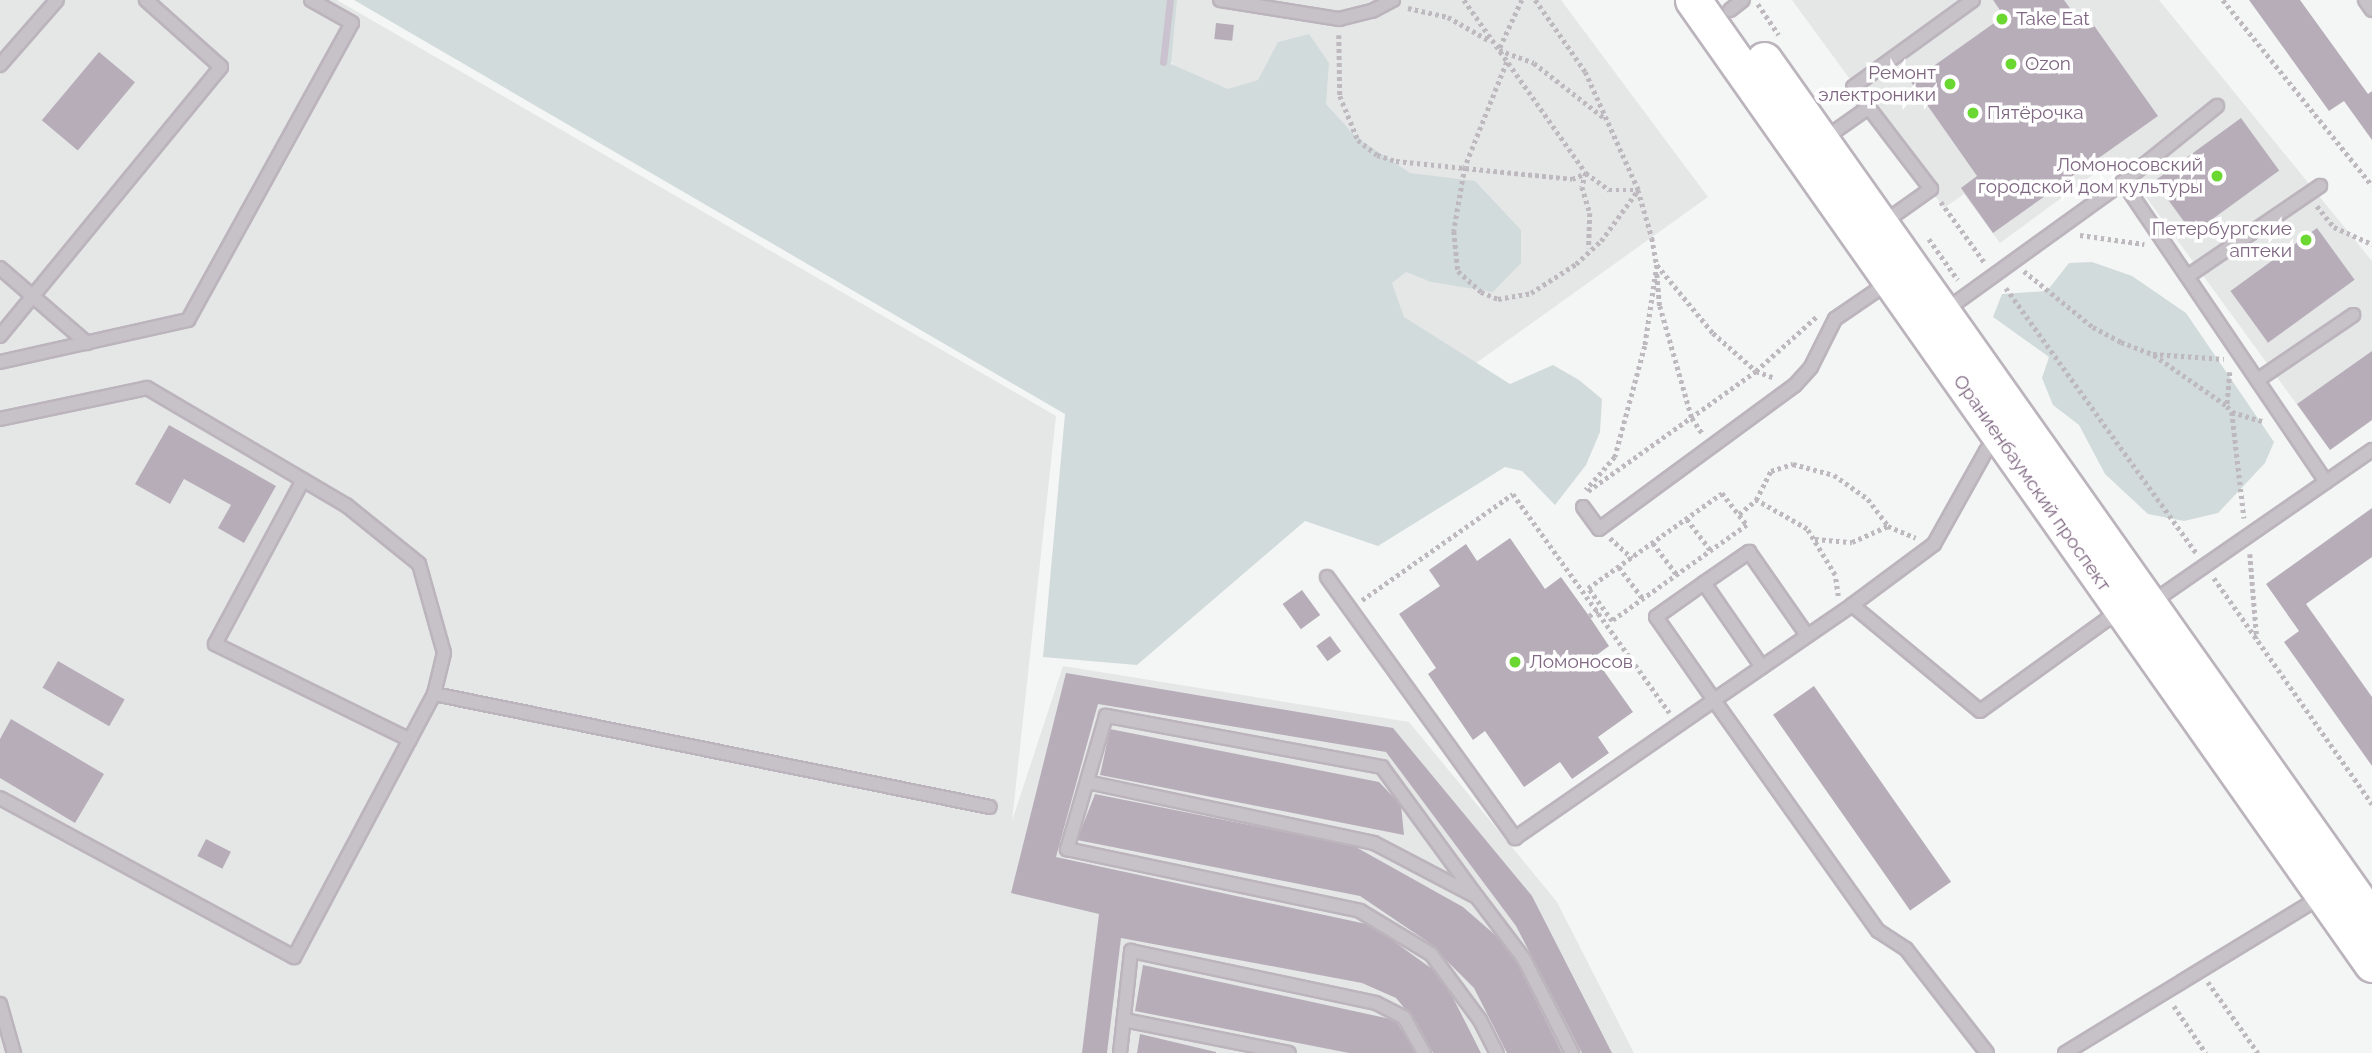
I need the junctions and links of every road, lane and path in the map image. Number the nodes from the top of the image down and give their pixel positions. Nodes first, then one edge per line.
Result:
1 (57, 0) edge
2 (146, 0) edge
3 (311, 0) edge
4 (1220, 0) edge
5 (1464, 0) edge
6 (1522, 0) edge
7 (1535, 0) edge
8 (1973, 0) edge
9 (2223, 0) edge
10 (2365, 0) edge
11 (1390, 2) edge
12 (1720, 7) edge
13 (2372, 10) edge
14 (1339, 19) junction
15 (1494, 44) junction
16 (1499, 50) junction
17 (1507, 61) junction
18 (0, 65) edge
19 (2217, 106) dead end
20 (1868, 108) junction
21 (1604, 118) junction
22 (1811, 149) junction
23 (1465, 167) junction
24 (1586, 173) junction
25 (2123, 182) junction
26 (2372, 185) edge
27 (2320, 186) dead end
28 (1931, 189) junction
29 (1637, 190) junction
30 (2309, 195) junction
31 (1880, 226) junction
32 (2067, 242) dead end
33 (2372, 244) edge
34 (2168, 248) junction
35 (1589, 249) junction
36 (2013, 261) junction
37 (2036, 264) dead end
38 (1657, 265) junction
39 (0, 268) edge
40 (2025, 272) junction
41 (1996, 274) junction
42 (2188, 276) junction
43 (1889, 282) junction
44 (2005, 286) junction
45 (33, 295) junction
46 (1942, 312) junction
47 (1820, 313) dead end
48 (2353, 315) dead end
49 (0, 336) edge
50 (2233, 342) junction
51 (87, 343) junction
52 (2153, 354) junction
53 (2231, 360) junction
54 (0, 362) edge
55 (1756, 371) junction
56 (2259, 379) junction
57 (1795, 385) junction
58 (2227, 406) junction
59 (1692, 418) junction
60 (0, 419) edge
61 (2010, 428) junction
62 (1710, 447) junction
63 (2372, 450) edge
64 (303, 480) junction
65 (2326, 482) junction
66 (1756, 500) junction
67 (1583, 507) dead end
68 (1739, 514) junction
69 (1687, 519) junction
70 (1888, 526) junction
71 (1599, 528) junction
72 (2249, 535) junction
73 (1814, 539) junction
74 (1653, 543) junction
75 (1934, 544) junction
76 (1711, 551) junction
77 (1632, 558) junction
78 (2205, 565) junction
79 (1619, 567) junction
80 (1676, 575) junction
81 (1327, 577) dead end
82 (1704, 583) junction
83 (1643, 600) junction
84 (1852, 605) junction
85 (1350, 608) junction
86 (1600, 609) junction
87 (2139, 611) junction
88 (1839, 614) junction
89 (1589, 616) dead end
90 (1807, 635) junction
91 (2257, 640) junction
92 (1762, 667) junction
93 (434, 694) junction
94 (1714, 701) junction
95 (1676, 725) junction
96 (410, 740) junction
97 (1087, 782) junction
98 (0, 800) edge
99 (2372, 804) edge
100 (990, 807) dead end
101 (2334, 887) junction
102 (1477, 897) junction
103 (2372, 920) edge
104 (2372, 964) edge
105 (2200, 970) junction
106 (2164, 990) junction
107 (0, 1004) edge
108 (1124, 1020) junction
109 (14, 1053) edge
110 (1120, 1053) edge
111 (1289, 1053) edge
112 (1424, 1053) edge
113 (1497, 1053) edge
114 (1573, 1053) edge
115 (1987, 1053) edge
116 (2066, 1053) edge
117 (2206, 1053) edge
118 (2258, 1053) edge

1 - 18 lane
2 - 45 lane
3 - 51 lane
4 - 14 lane
5 - 15 path
6 - 16 path
7 - 21 path
8 - 20 lane
9 - 26 path
10 - 13 lane
11 - 14 lane
11 - 15 path
12 - 22 main road, Ораниенбаумский проспект
14 - 23 path
15 - 16 path
16 - 17 path
16 - 21 path
17 - 23 path
17 - 24 path
19 - 25 lane
20 - 22 lane
20 - 28 lane
21 - 29 path
22 - 31 main road, Ораниенбаумский проспект
22 - 43 main road, Ораниенбаумский проспект
23 - 24 path
23 - 35 path
24 - 29 path
24 - 35 path
25 - 34 lane
25 - 36 lane
27 - 30 lane
28 - 31 lane
28 - 41 path
29 - 35 path
29 - 38 path
30 - 33 path
30 - 42 lane
31 - 46 main road, Ораниенбаумский проспект
32 - 34 path
34 - 42 lane
36 - 40 path
36 - 41 lane
37 - 40 path
38 - 55 path
38 - 59 path
38 - 59 path
39 - 45 lane
40 - 44 path
40 - 52 path
41 - 44 path
41 - 46 lane
42 - 50 lane
43 - 57 lane
43 - 61 main road, Ораниенбаумский проспект
44 - 78 path
45 - 49 lane
45 - 51 lane
46 - 61 main road, Ораниенбаумский проспект
47 - 55 path
48 - 56 lane
50 - 53 path
50 - 56 lane
51 - 54 lane
52 - 53 path
52 - 58 path
53 - 58 path
55 - 57 path
55 - 59 path
56 - 65 lane
57 - 62 lane
58 - 72 path
59 - 62 path
60 - 64 lane
61 - 75 lane
61 - 87 main road, Ораниенбаумский проспект
62 - 71 lane
63 - 65 lane
64 - 93 lane
64 - 96 lane
65 - 72 lane
66 - 68 path
66 - 70 path
66 - 73 path
67 - 71 lane
68 - 69 path
68 - 76 path
69 - 74 path
69 - 76 path
70 - 73 path
70 - 75 path
71 - 77 path
72 - 78 lane
72 - 91 path
73 - 88 path
74 - 77 path
74 - 80 path
75 - 84 lane
76 - 80 path
77 - 79 path
78 - 87 lane
78 - 91 path
79 - 83 path
79 - 86 path
80 - 83 path
81 - 85 lane
82 - 90 lane
82 - 92 lane
82 - 94 lane
83 - 86 path
84 - 87 lane
84 - 88 lane
85 - 86 path
85 - 95 lane
86 - 89 path
86 - 95 path
87 - 101 main road, Ораниенбаумский проспект
88 - 90 lane
90 - 92 lane
91 - 99 path
92 - 94 lane
93 - 96 lane
93 - 100 lane
94 - 95 lane
94 - 115 lane
96 - 98 lane
97 - 102 lane
97 - 102 lane
97 - 113 lane
101 - 103 main road, Ораниенбаумский проспект
101 - 104 main road, Ораниенбаумский проспект
101 - 105 lane
102 - 114 lane
105 - 106 lane
105 - 118 path
106 - 116 lane
106 - 117 path
107 - 109 lane
108 - 110 lane
108 - 111 lane
108 - 112 lane

